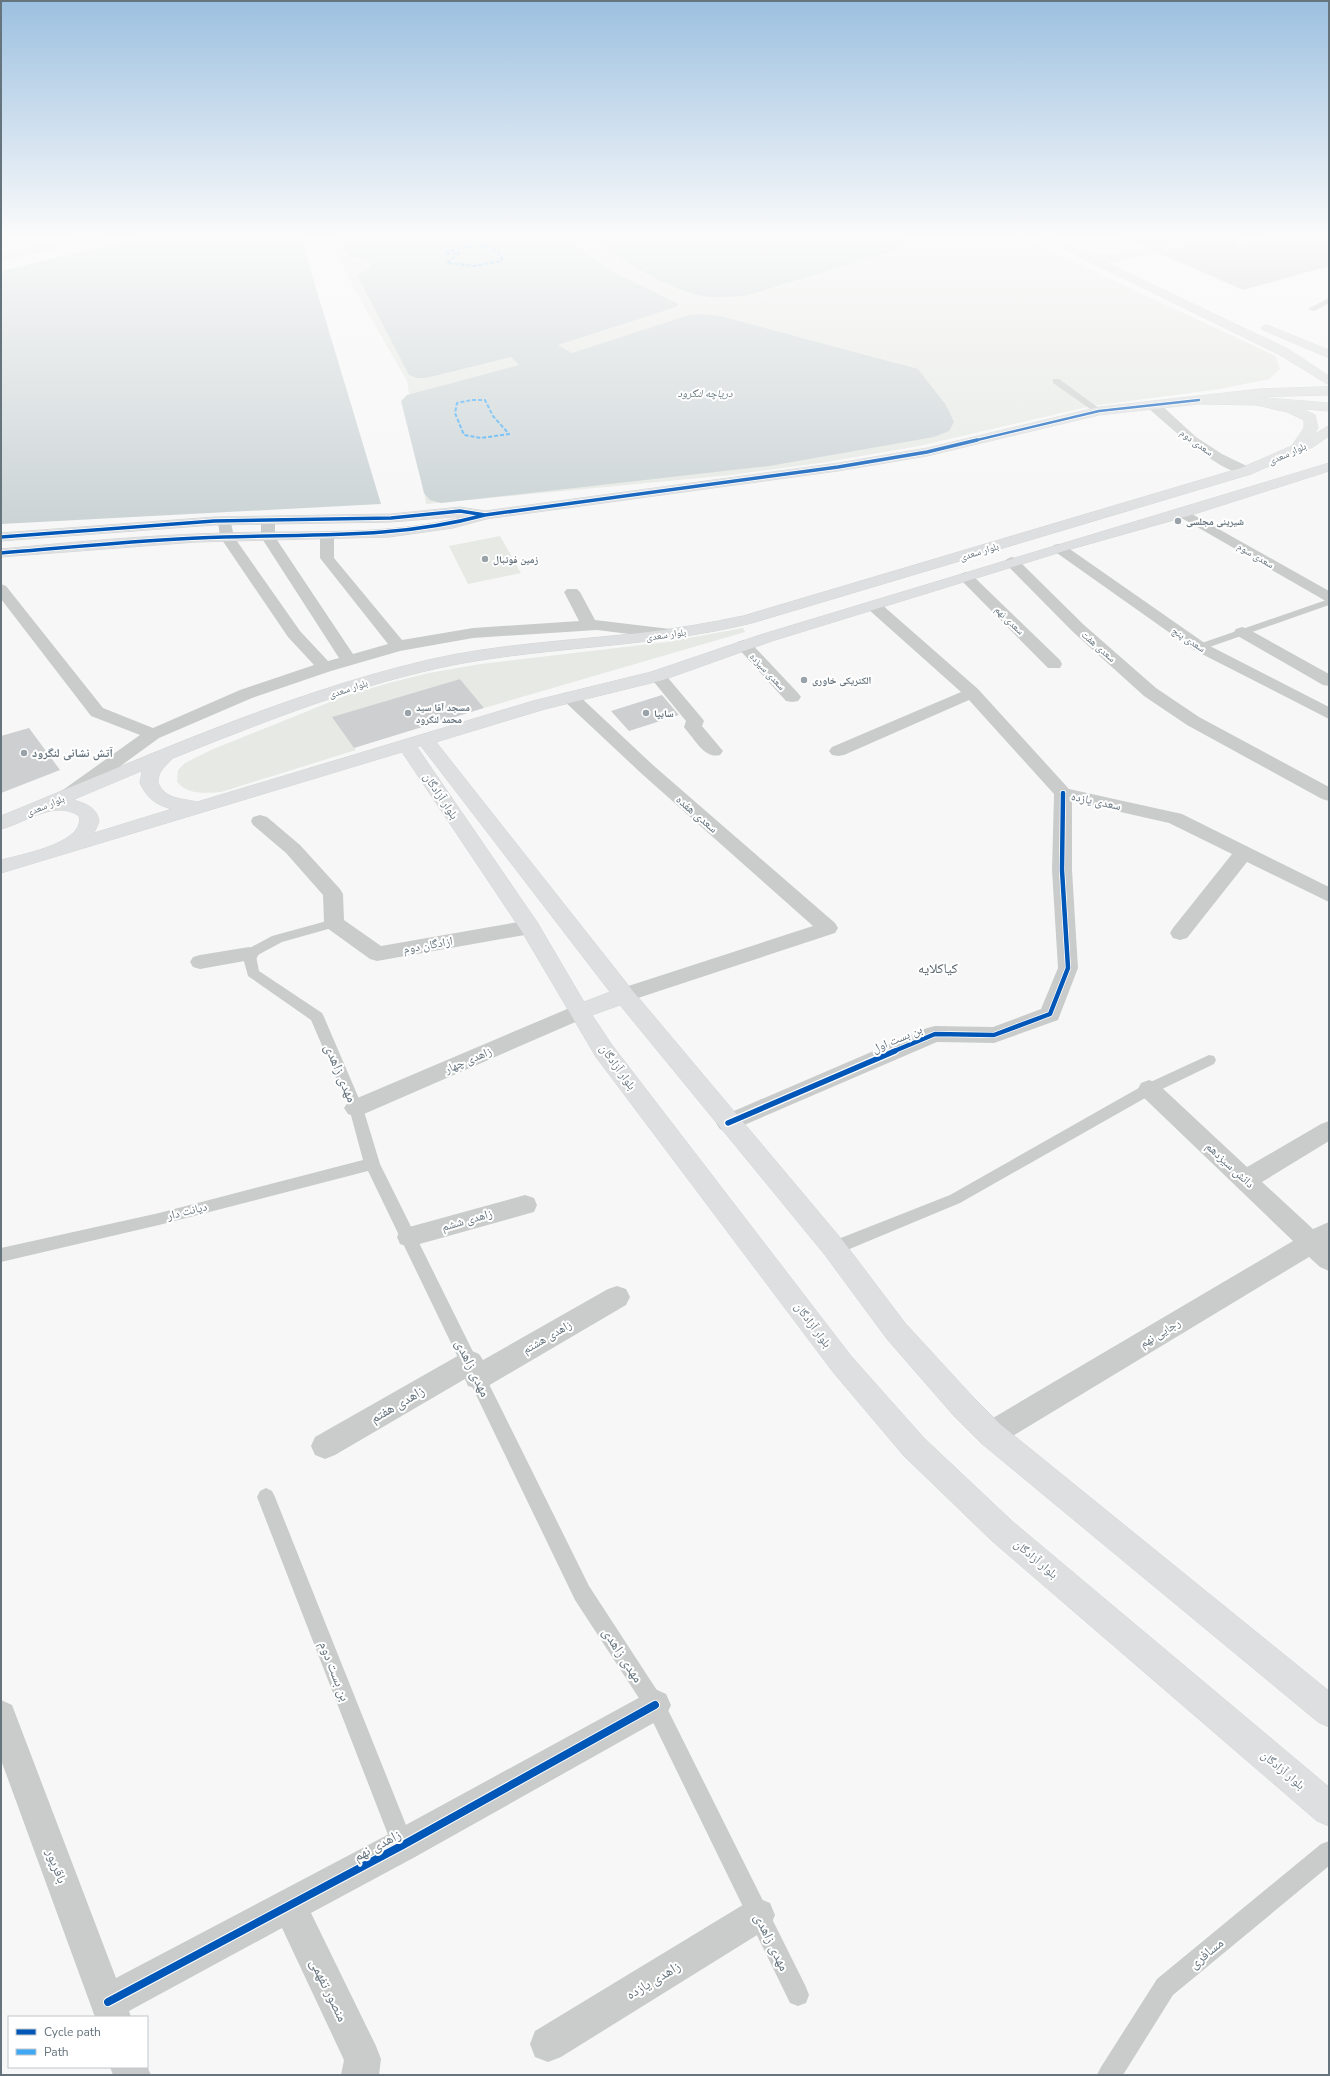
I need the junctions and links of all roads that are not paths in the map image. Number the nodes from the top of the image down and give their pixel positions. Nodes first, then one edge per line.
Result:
1 (1243, 332) edge
2 (1278, 332) edge
3 (1284, 352) junction
4 (1329, 354) edge
5 (1056, 381) dead end
6 (1329, 382) edge
7 (1329, 391) edge
8 (1258, 397) junction
9 (1153, 406) junction
10 (1329, 407) edge
11 (1099, 411) junction
12 (1329, 430) edge
13 (1329, 444) edge
14 (1302, 447) junction
15 (1329, 467) edge
16 (1246, 471) junction
17 (1183, 513) junction
18 (485, 515) junction
19 (268, 520) junction
20 (225, 521) junction
21 (327, 535) junction
22 (1, 537) edge
23 (227, 537) junction
24 (268, 537) junction
25 (1059, 548) junction
26 (1, 554) edge
27 (1012, 562) junction
28 (966, 576) junction
29 (1, 589) edge
30 (572, 592) dead end
31 (1329, 597) edge
32 (1329, 602) edge
33 (874, 606) junction
34 (589, 625) junction
35 (1242, 632) junction
36 (670, 634) junction
37 (744, 645) junction
38 (398, 646) junction
39 (1200, 647) junction
40 (349, 660) junction
41 (1054, 664) dead end
42 (325, 667) junction
43 (657, 676) junction
44 (1329, 681) edge
45 (972, 693) junction
46 (570, 697) junction
47 (792, 697) dead end
48 (1329, 714) edge
49 (153, 734) junction
50 (416, 743) junction
51 (714, 751) dead end
52 (838, 751) dead end
53 (173, 753) junction
54 (1063, 793) junction
55 (1329, 795) edge
56 (67, 796) junction
57 (205, 806) junction
58 (36, 808) junction
59 (260, 821) dead end
60 (1, 822) edge
61 (59, 849) junction
62 (1244, 853) junction
63 (1, 866) edge
64 (1329, 895) edge
65 (334, 923) junction
66 (530, 927) junction
67 (1180, 933) dead end
68 (249, 954) junction
69 (200, 962) dead end
70 (624, 995) junction
71 (580, 1012) junction
72 (1209, 1060) dead end
73 (1149, 1088) junction
74 (356, 1108) junction
75 (728, 1123) junction
76 (1329, 1130) edge
77 (372, 1164) junction
78 (1245, 1180) junction
79 (524, 1205) dead end
80 (409, 1237) junction
81 (1320, 1237) edge
82 (834, 1248) junction
83 (1, 1255) edge
84 (1329, 1260) edge
85 (617, 1297) dead end
86 (474, 1370) junction
87 (991, 1434) junction
88 (325, 1446) dead end
89 (266, 1497) dead end
90 (655, 1704) junction
91 (1329, 1711) edge
92 (1, 1716) edge
93 (1329, 1809) edge
94 (403, 1845) junction
95 (1329, 1852) edge
96 (288, 1906) junction
97 (758, 1915) junction
98 (798, 1995) dead end
99 (111, 2009) edge
100 (548, 2044) dead end
101 (360, 2075) edge
102 (1109, 2075) edge

1 - 3 main road
2 - 4 main road
3 - 6 main road
3 - 8 main road
5 - 11 lane
7 - 8 main road
8 - 9 main road
8 - 10 main road
8 - 14 main road
9 - 11 main road
9 - 16 street, سعدی دوم
11 - 18 main road
12 - 14 main road, بلوار سعدی
13 - 14 main road
14 - 16 main road, بلوار سعدی
15 - 17 main road, بلوار سعدی
16 - 36 main road, بلوار سعدی
17 - 25 main road, بلوار سعدی
17 - 31 street, سعدی سوم
18 - 19 main road
18 - 21 main road
19 - 20 main road
19 - 24 street
20 - 22 main road
20 - 23 street
21 - 24 main road
21 - 38 street
23 - 24 main road
23 - 26 main road
23 - 42 street
24 - 40 street
25 - 27 main road, بلوار سعدی
25 - 39 street, سعدی پنج
27 - 28 main road, بلوار سعدی
27 - 55 street, سعدی هفت
28 - 33 main road, بلوار سعدی
28 - 41 street, سعدی نهم
29 - 49 street
30 - 34 street
32 - 35 lane
33 - 37 main road, بلوار سعدی
33 - 45 street, سعدی یازده
34 - 36 street
34 - 38 street
35 - 39 lane
35 - 44 street
36 - 53 main road, بلوار سعدی
37 - 43 main road, بلوار سعدی
37 - 47 street, سعدی سیزده
38 - 40 street
39 - 48 street, سعدی پنج
40 - 42 street
42 - 49 street
43 - 46 main road, بلوار سعدی
43 - 51 street
45 - 52 street
45 - 54 street, سعدی یازده
46 - 50 main road, بلوار سعدی
46 - 70 street, سعدی هفده
49 - 56 street
50 - 57 main road, بلوار سعدی
50 - 66 main road, بلوار آزادگان
50 - 70 main road, بلوار آزادگان
53 - 56 main road, بلوار سعدی
53 - 57 main road
54 - 62 street, سعدی یازده
54 - 75 street, بن بست اول
56 - 58 main road, بلوار سعدی
57 - 61 main road, بلوار سعدی
58 - 60 main road, بلوار سعدی
58 - 61 main road
59 - 65 street
61 - 63 main road, بلوار سعدی
62 - 64 street, سعدی یازده
62 - 67 street
65 - 66 street, ازادگان دوم
65 - 68 lane
66 - 71 main road, بلوار آزادگان
68 - 69 street
68 - 74 lane, مهدی زاهدی
70 - 71 main road
70 - 75 main road, بلوار آزادگان
71 - 74 street, زاهدی چهار
71 - 93 main road, بلوار آزادگان
72 - 73 lane
73 - 78 street, دانش سیزدهم
73 - 82 lane
74 - 77 lane, مهدی زاهدی
75 - 82 main road, بلوار آزادگان
76 - 78 street
77 - 80 lane, مهدی زاهدی
77 - 83 lane, دیانت دار
78 - 81 street, دانش سیزدهم
79 - 80 street, زاهدی ششم
80 - 86 lane, مهدی زاهدی
81 - 84 street, دانش سیزدهم
81 - 87 street, رجایی نهم
82 - 87 main road, بلوار آزادگان
85 - 86 street, زاهدی هشتم
86 - 88 street, زاهدی هفتم
86 - 90 lane, مهدی زاهدی
87 - 91 main road, بلوار آزادگان
89 - 94 lane, بن بست دوم
90 - 94 street, زاهدی نهم
90 - 97 lane, مهدی زاهدی
92 - 99 street, باقرپور
94 - 96 street, زاهدی نهم
95 - 102 lane, مسافری
96 - 99 street, زاهدی نهم
96 - 101 street, منصور تفهمی
97 - 98 lane, مهدی زاهدی
97 - 100 street, زاهدی یازده

